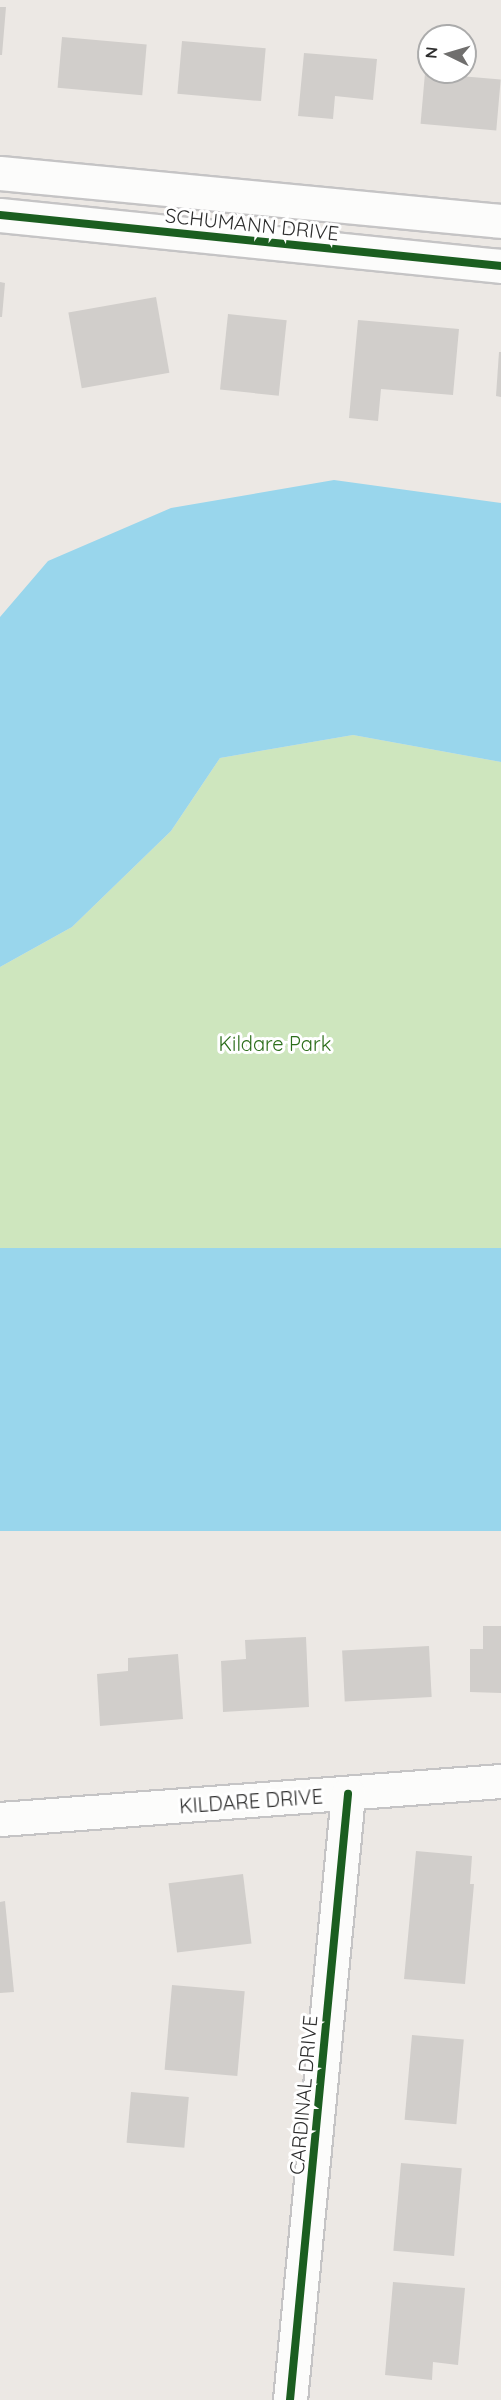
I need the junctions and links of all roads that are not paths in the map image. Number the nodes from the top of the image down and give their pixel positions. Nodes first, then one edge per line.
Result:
1 (0, 173) edge
2 (0, 215) edge
3 (501, 221) edge
4 (501, 266) edge
5 (501, 1781) edge
6 (348, 1794) junction
7 (0, 1819) edge
8 (290, 2400) edge

1 - 3 street, SCHUMANN DRIVE
2 - 4 street, SCHUMANN DRIVE
5 - 6 street, KILDARE DRIVE
6 - 7 street, KILDARE DRIVE
6 - 8 street, CARDINAL DRIVE

